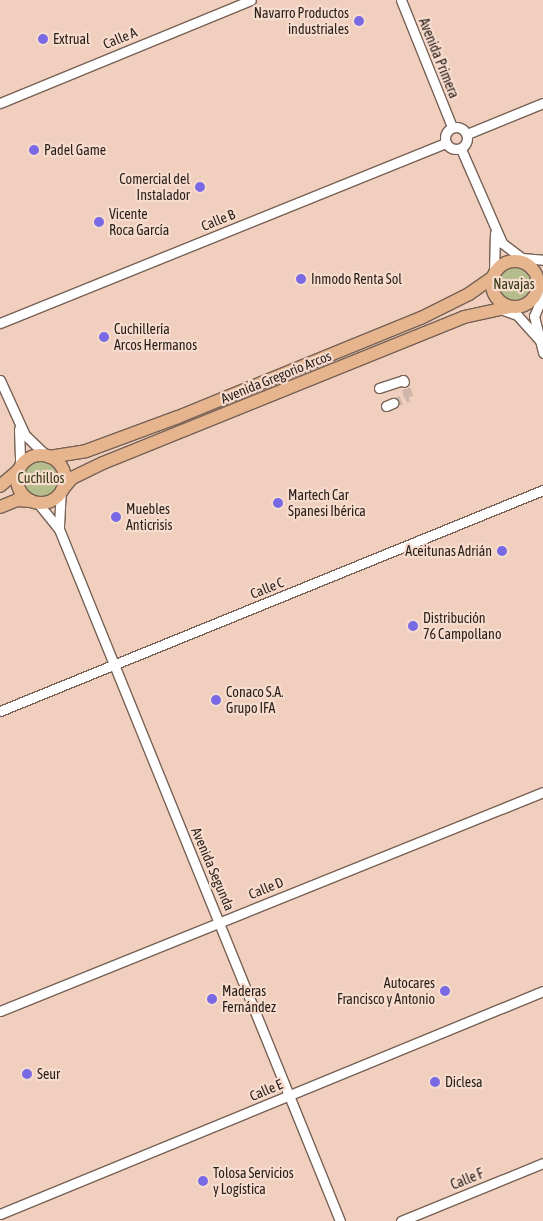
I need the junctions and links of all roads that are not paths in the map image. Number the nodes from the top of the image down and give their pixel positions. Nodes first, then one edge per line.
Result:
1 (251, 0) edge
2 (401, 0) edge
3 (0, 103) edge
4 (543, 103) edge
5 (452, 127) junction
6 (467, 134) junction
7 (445, 142) junction
8 (460, 149) junction
9 (495, 233) junction
10 (520, 260) junction
11 (543, 260) edge
12 (543, 266) edge
13 (493, 276) junction
14 (538, 296) edge
15 (513, 310) junction
16 (0, 323) edge
17 (540, 341) edge
18 (543, 353) edge
19 (0, 380) edge
20 (404, 382) dead end
21 (379, 388) dead end
22 (18, 424) junction
23 (48, 456) junction
24 (19, 469) junction
25 (0, 486) edge
26 (543, 490) edge
27 (61, 491) junction
28 (34, 502) junction
29 (0, 507) edge
30 (59, 529) junction
31 (113, 663) junction
32 (0, 711) edge
33 (543, 792) edge
34 (220, 922) junction
35 (543, 991) edge
36 (0, 1011) edge
37 (289, 1095) junction
38 (543, 1164) edge
39 (0, 1214) edge
40 (340, 1221) edge
41 (400, 1221) edge

1 - 3 street, Calle A
2 - 5 street, Avenida Primera
4 - 6 street
5 - 6 street
5 - 7 street
6 - 8 street
7 - 8 street
7 - 16 street, Calle B
8 - 9 street
9 - 10 street
9 - 13 street
10 - 11 street
10 - 12 main road
10 - 13 main road
10 - 14 main road
13 - 15 main road
13 - 23 main road, Avenida Gregorio Arcos
14 - 15 main road
14 - 17 street
15 - 17 street
15 - 27 main road, Avenida Gregorio Arcos
17 - 18 street
19 - 22 street
20 - 21 street
22 - 23 street
22 - 24 street
23 - 24 main road
23 - 27 main road
24 - 25 main road
24 - 28 main road
26 - 31 street, Calle C
27 - 28 main road
27 - 30 street, Avenida Segunda
28 - 29 main road
28 - 30 street, Avenida Segunda
30 - 31 street, Avenida Segunda
31 - 32 street, Calle C
31 - 34 street, Avenida Segunda
33 - 34 street, Calle D
34 - 36 street, Calle D
34 - 37 street, Avenida Segunda
35 - 37 street, Calle E
37 - 39 street, Calle E
37 - 40 street, Avenida Segunda
38 - 41 street, Calle F

